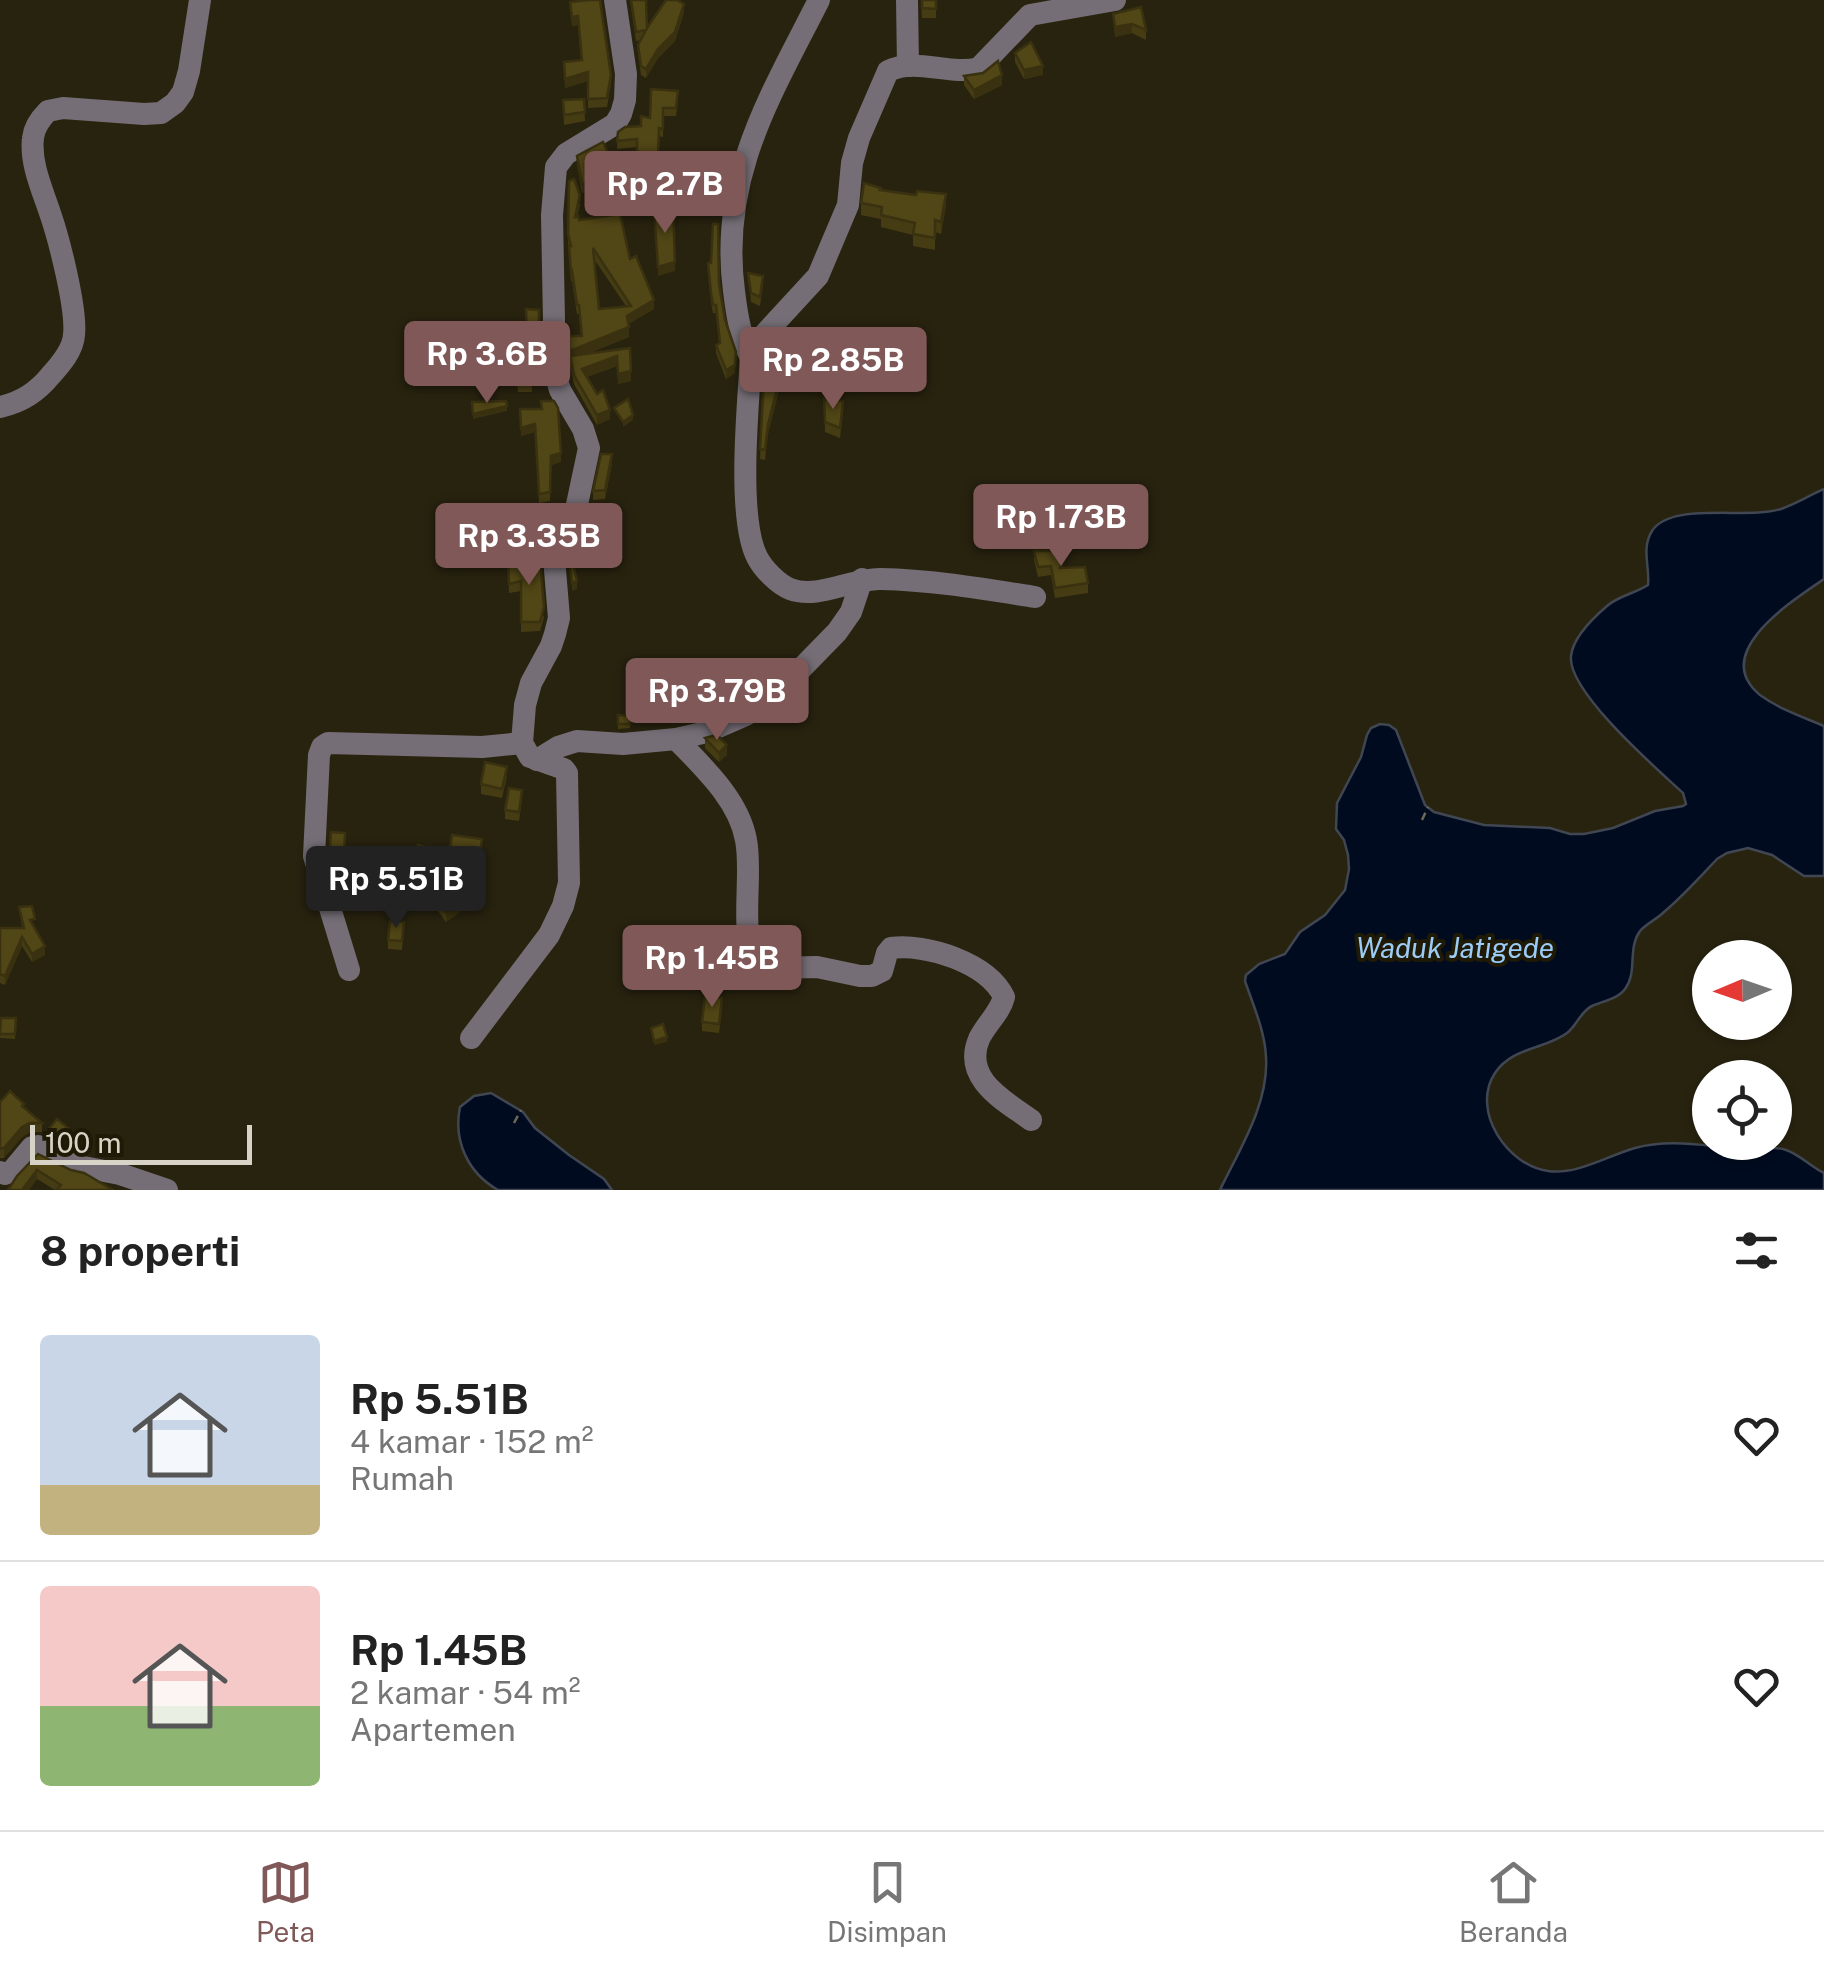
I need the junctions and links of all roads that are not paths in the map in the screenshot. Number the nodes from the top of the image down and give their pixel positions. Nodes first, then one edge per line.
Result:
1 (200, 0) edge
2 (615, 0) edge
3 (819, 0) edge
4 (907, 0) edge
5 (1115, 0) edge
6 (908, 66) junction
7 (752, 358) junction
8 (0, 407) edge
9 (862, 579) junction
10 (1035, 596) dead end
11 (676, 739) junction
12 (530, 751) junction
13 (348, 970) dead end
14 (472, 1038) dead end
15 (1031, 1120) dead end
16 (0, 1172) edge
17 (167, 1190) edge

1 - 8 street
2 - 12 street
3 - 7 street
4 - 6 street
5 - 6 street
6 - 7 street
7 - 9 street
9 - 10 street
9 - 11 street
11 - 12 street
11 - 15 street
12 - 13 street
12 - 14 street
16 - 17 street

